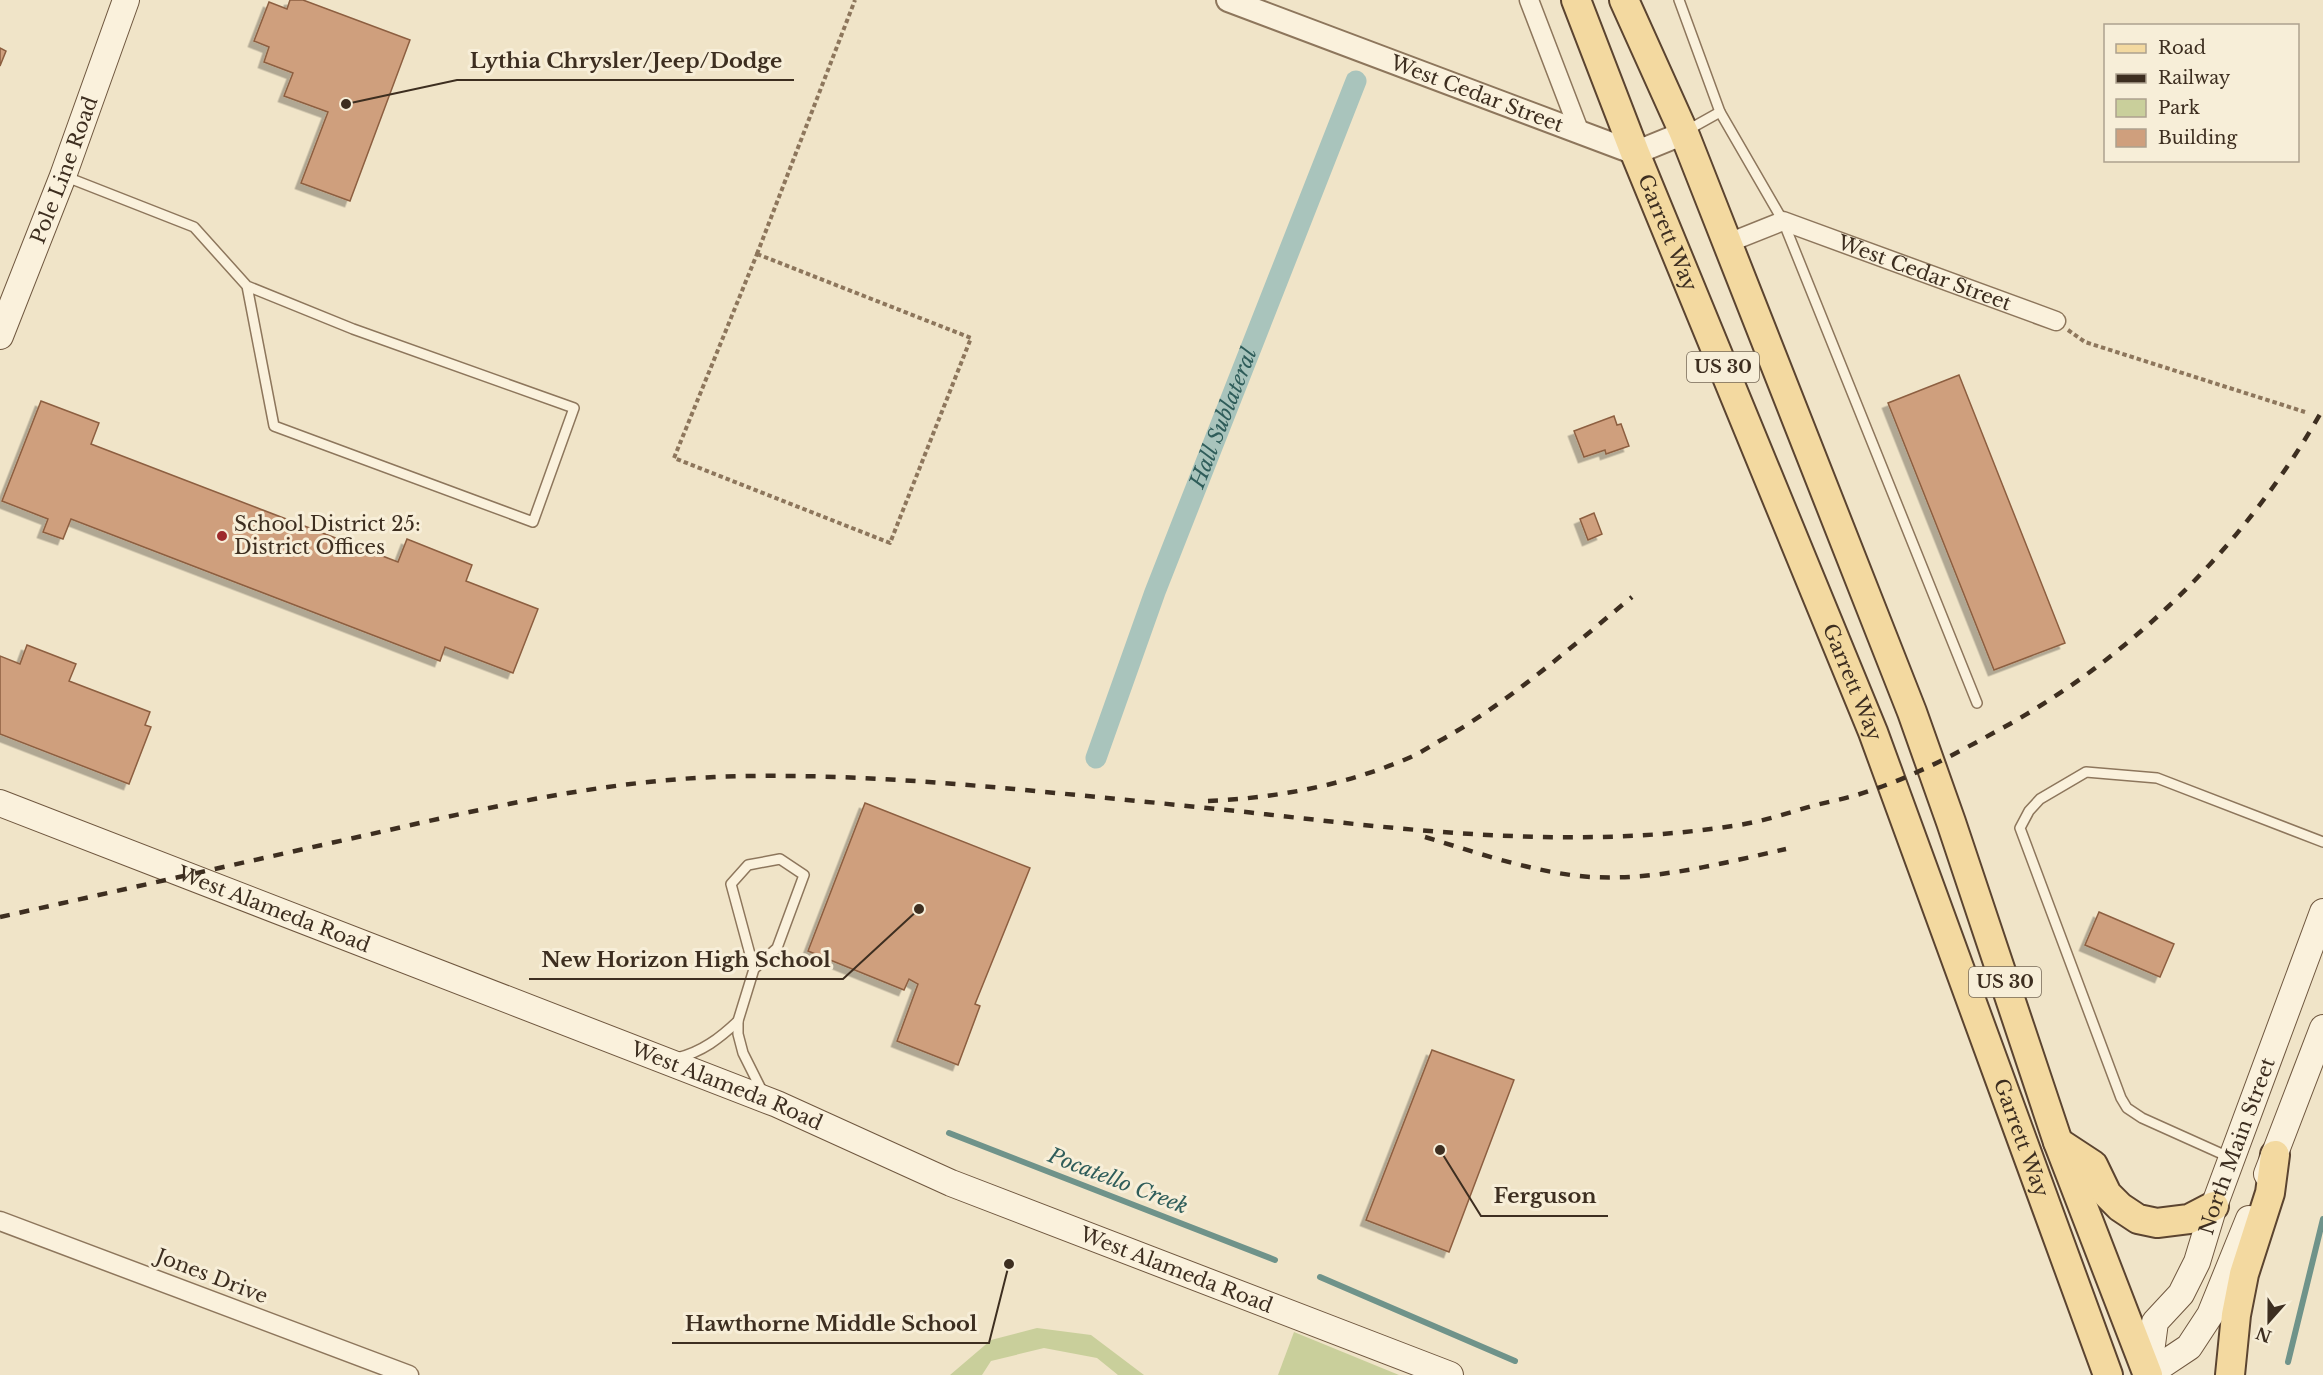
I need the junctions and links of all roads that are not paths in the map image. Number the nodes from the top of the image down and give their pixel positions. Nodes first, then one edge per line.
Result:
1 (126, 0) edge
2 (1228, 0) edge
3 (1529, 0) edge
4 (1576, 0) edge
5 (1624, 0) edge
6 (1679, 0) edge
7 (1720, 112) junction
8 (1580, 133) junction
9 (1684, 133) junction
10 (1635, 153) junction
11 (63, 176) junction
12 (1783, 221) junction
13 (1728, 243) junction
14 (247, 286) junction
15 (2056, 321) road end
16 (0, 336) edge
17 (1977, 703) dead end
18 (0, 803) edge
19 (2323, 842) edge
20 (2323, 912) edge
21 (754, 969) junction
22 (738, 1021) junction
23 (2323, 1028) edge
24 (664, 1060) junction
25 (767, 1101) junction
26 (2058, 1142) junction
27 (2275, 1155) junction
28 (2233, 1159) junction
29 (2214, 1206) junction
30 (0, 1221) edge
31 (409, 1375) edge
32 (1450, 1375) edge
33 (2108, 1375) edge
34 (2147, 1375) edge
35 (2230, 1375) edge

1 - 11 main road, Pole Line Road
2 - 8 street, West Cedar Street
3 - 8 street
4 - 10 main road, Garrett Way / US 30
5 - 9 main road, Garrett Way / US 30
6 - 7 lane
7 - 9 lane
7 - 12 lane
8 - 10 street, West Cedar Street
9 - 10 street
9 - 13 main road, Garrett Way / US 30
10 - 33 main road, Garrett Way / US 30
11 - 14 lane
11 - 16 main road, Pole Line Road
12 - 13 street
12 - 15 street, West Cedar Street
12 - 17 lane
13 - 26 main road, Garrett Way / US 30
14 - 14 lane
18 - 24 main road, West Alameda Road
19 - 28 lane
20 - 28 main road, North Main Street
21 - 21 lane
21 - 22 lane
22 - 24 lane
22 - 25 lane
23 - 27 main road, North Main Street
24 - 25 main road, West Alameda Road
25 - 32 main road, West Alameda Road
26 - 29 main road
26 - 34 main road, Garrett Way / US 30
27 - 34 main road, North Main Street
27 - 35 main road
28 - 29 main road, North Main Street
29 - 34 main road, North Main Street
30 - 31 street, Jones Drive

